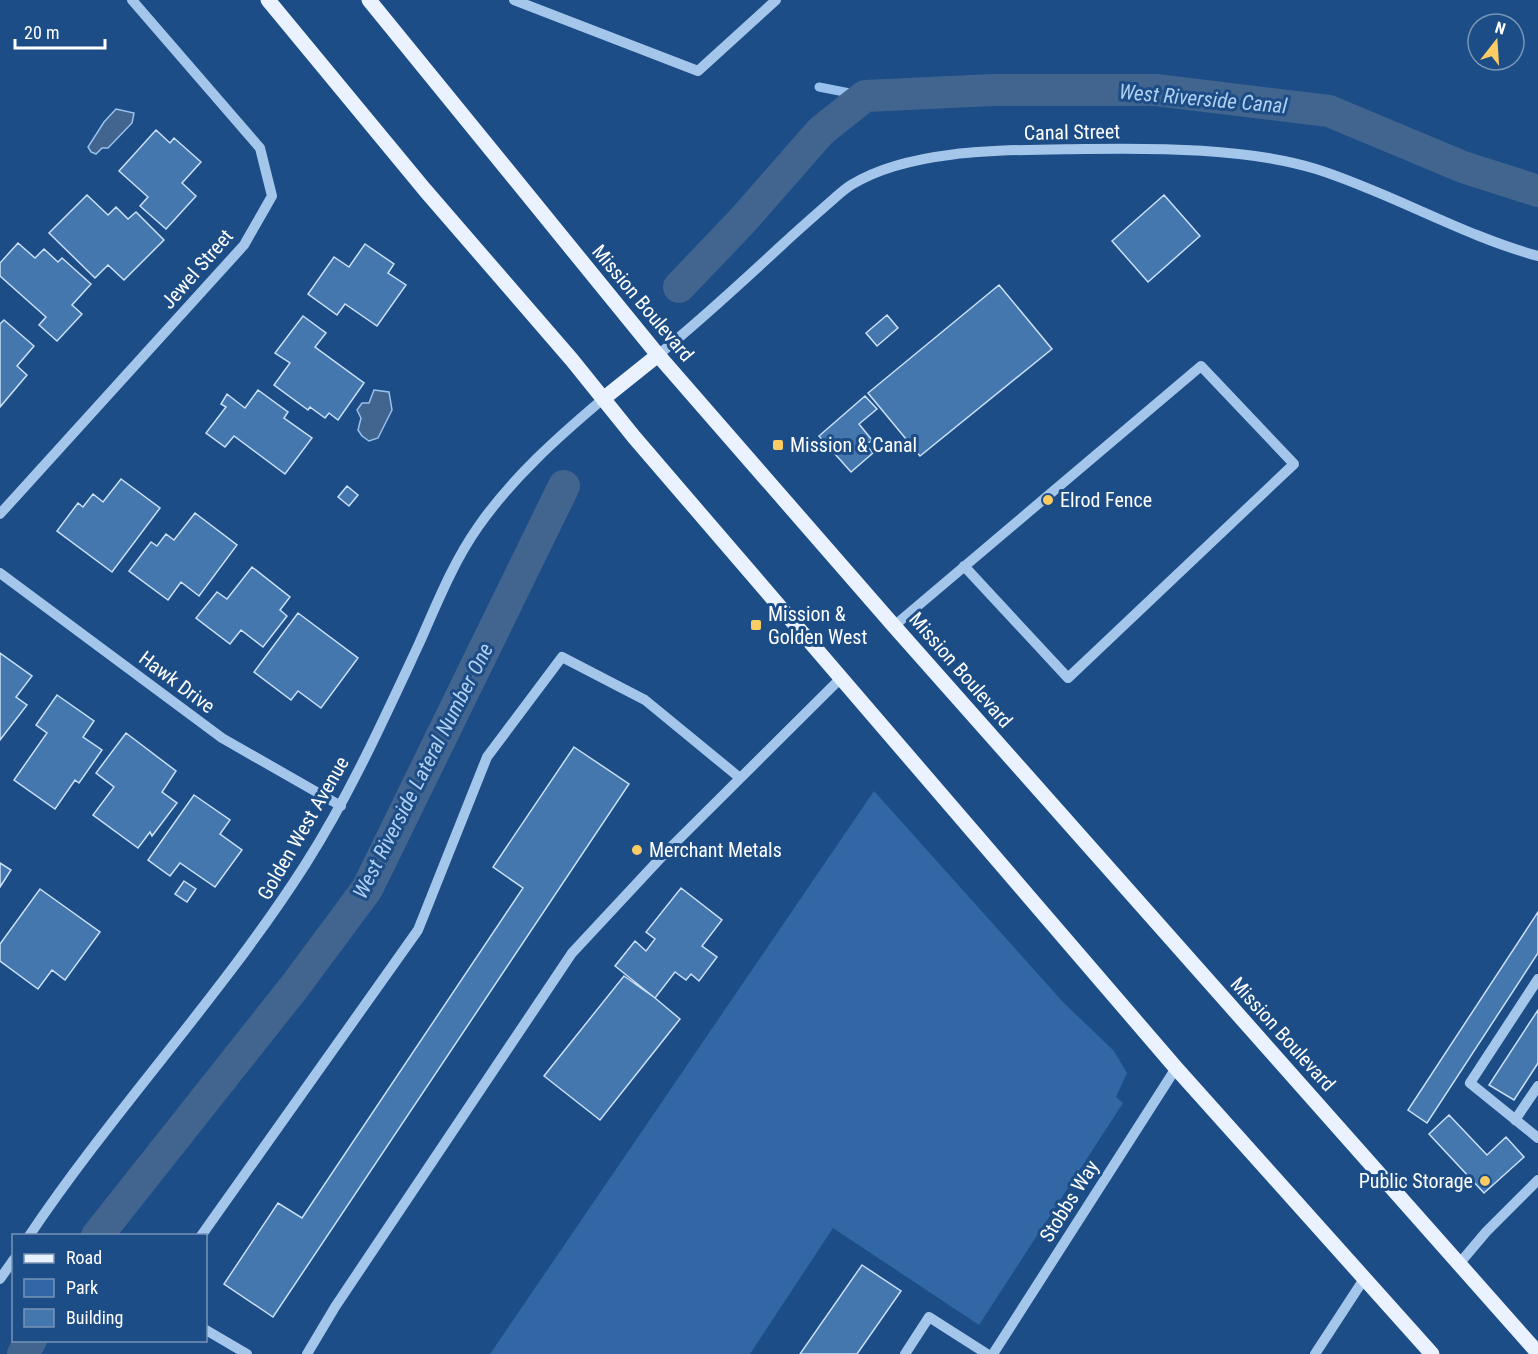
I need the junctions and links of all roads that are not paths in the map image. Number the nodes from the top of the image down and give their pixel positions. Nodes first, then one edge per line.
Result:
1 (132, 0) edge
2 (268, 0) edge
3 (369, 0) edge
4 (514, 0) edge
5 (776, 0) edge
6 (1538, 256) edge
7 (658, 355) junction
8 (603, 399) junction
9 (0, 514) edge
10 (964, 566) junction
11 (0, 573) edge
12 (894, 626) junction
13 (841, 678) junction
14 (740, 778) junction
15 (341, 806) junction
16 (1538, 979) edge
17 (1176, 1068) junction
18 (1538, 1086) edge
19 (1515, 1120) junction
20 (1538, 1138) edge
21 (1538, 1180) edge
22 (30, 1234) edge
23 (202, 1234) edge
24 (12, 1262) edge
25 (1459, 1264) junction
26 (0, 1279) edge
27 (1364, 1279) junction
28 (207, 1331) edge
29 (1538, 1353) edge
30 (247, 1354) edge
31 (307, 1354) edge
32 (906, 1354) edge
33 (987, 1354) edge
34 (993, 1354) edge
35 (1315, 1354) edge
36 (1432, 1354) edge

1 - 9 street, Jewel Street
2 - 8 main road
3 - 7 main road, Mission Boulevard
4 - 5 street
6 - 7 street, Canal Street
7 - 8 main road
7 - 12 main road, Mission Boulevard
8 - 13 main road
8 - 15 street, Golden West Avenue
10 - 10 street
10 - 12 street
11 - 15 street, Hawk Drive
12 - 25 main road, Mission Boulevard
13 - 14 street
13 - 17 main road
14 - 23 street
14 - 31 street
15 - 22 street, Golden West Avenue
16 - 19 street
17 - 27 main road
17 - 34 street, Stobbs Way
18 - 19 street
19 - 20 street
21 - 25 street
24 - 26 street
25 - 29 main road, Mission Boulevard
27 - 35 street
27 - 36 main road
28 - 30 street
32 - 33 street

